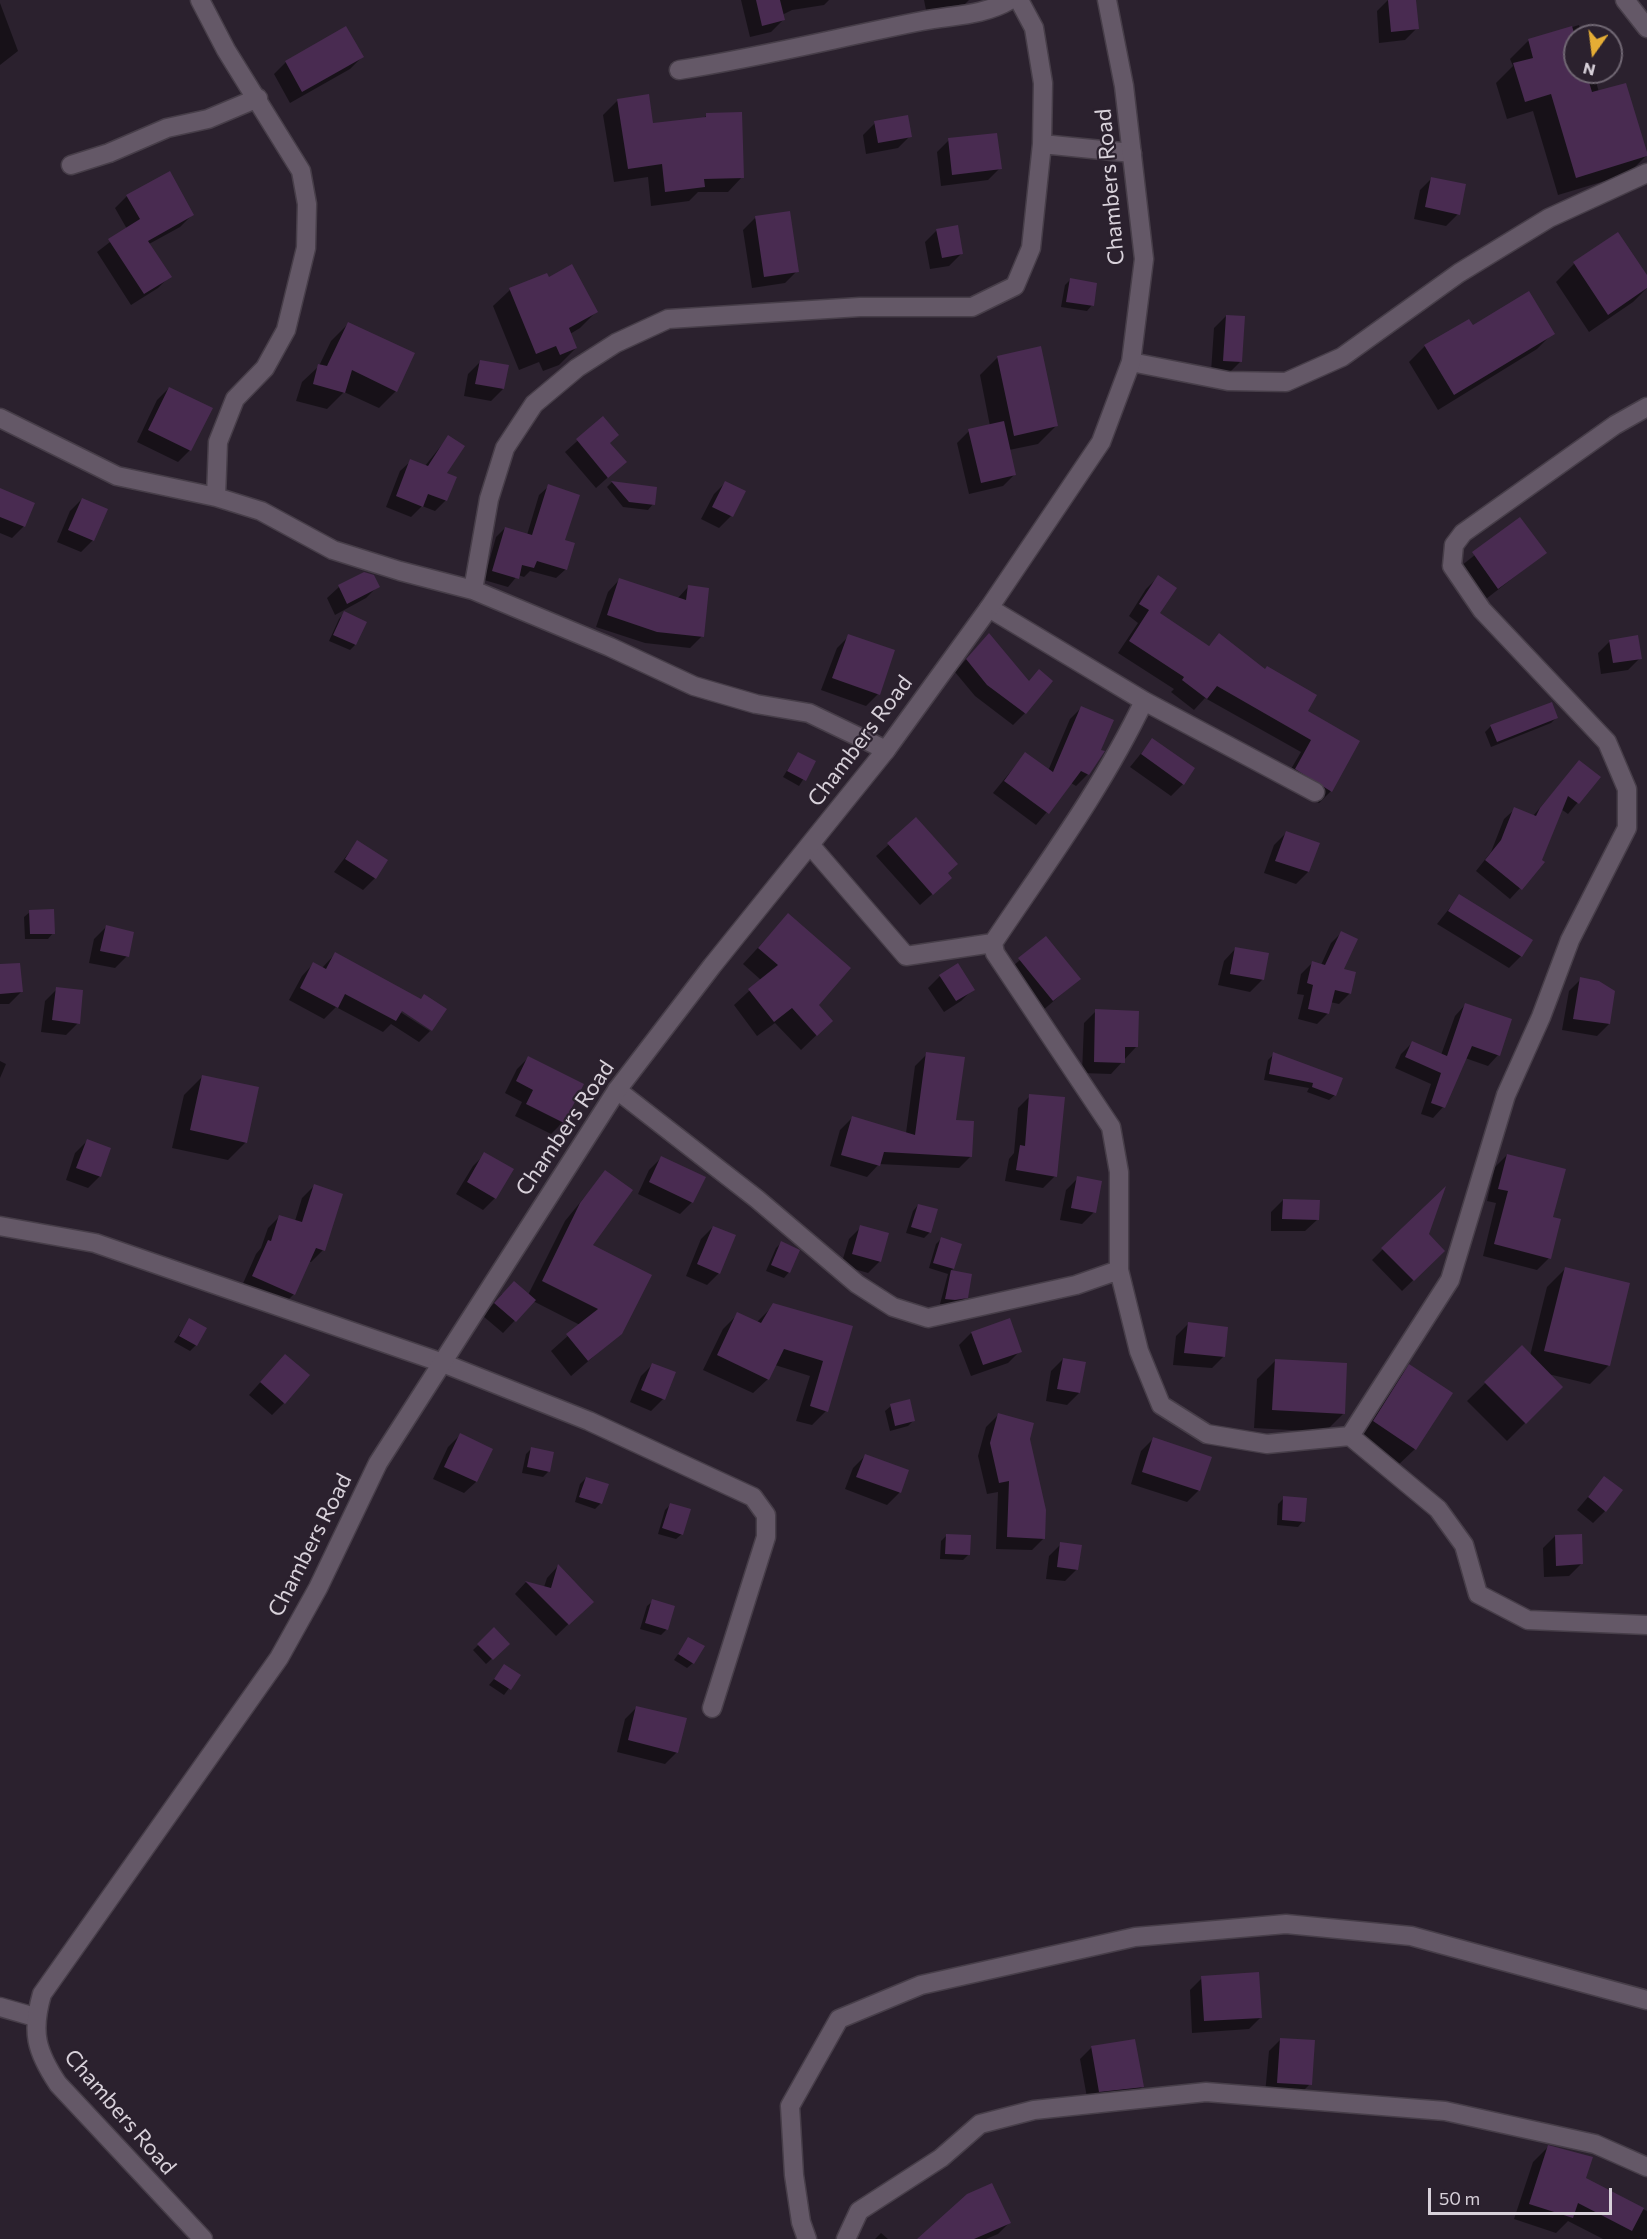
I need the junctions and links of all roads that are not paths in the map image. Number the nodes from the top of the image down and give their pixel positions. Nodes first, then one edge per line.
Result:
1 (200, 0) edge
2 (1010, 0) edge
3 (1019, 0) edge
4 (1107, 0) edge
5 (1625, 0) edge
6 (1647, 28) edge
7 (680, 70) dead end
8 (258, 98) junction
9 (1042, 144) junction
10 (1132, 153) junction
11 (71, 165) dead end
12 (1647, 173) edge
13 (1131, 362) junction
14 (1647, 407) edge
15 (0, 418) edge
16 (216, 496) junction
17 (473, 590) junction
18 (989, 608) junction
19 (1144, 701) junction
20 (886, 750) junction
21 (1316, 792) dead end
22 (811, 846) junction
23 (993, 943) junction
24 (618, 1090) junction
25 (0, 1226) edge
26 (1119, 1270) junction
27 (440, 1362) junction
28 (1350, 1436) junction
29 (1647, 1625) edge
30 (712, 1708) dead end
31 (1647, 2000) edge
32 (0, 2007) edge
33 (35, 2017) junction
34 (1647, 2167) edge
35 (202, 2239) edge
36 (807, 2239) edge
37 (846, 2239) edge

1 - 8 street
2 - 7 street
3 - 9 street
4 - 10 street, Chambers Road
5 - 6 street
8 - 11 street
8 - 16 street
9 - 10 street
9 - 17 street
10 - 13 street, Chambers Road
12 - 13 street
13 - 18 street, Chambers Road
14 - 28 street
15 - 16 street
16 - 17 street
17 - 20 street
18 - 19 street
18 - 20 street, Chambers Road
19 - 21 street
19 - 23 street
20 - 22 street, Chambers Road
22 - 23 street
22 - 24 street, Chambers Road
23 - 26 street
24 - 26 street
24 - 27 street, Chambers Road
25 - 27 street
26 - 28 street
27 - 30 street
27 - 33 street, Chambers Road
28 - 29 street
31 - 36 street
32 - 33 street
33 - 35 street, Chambers Road
34 - 37 street

